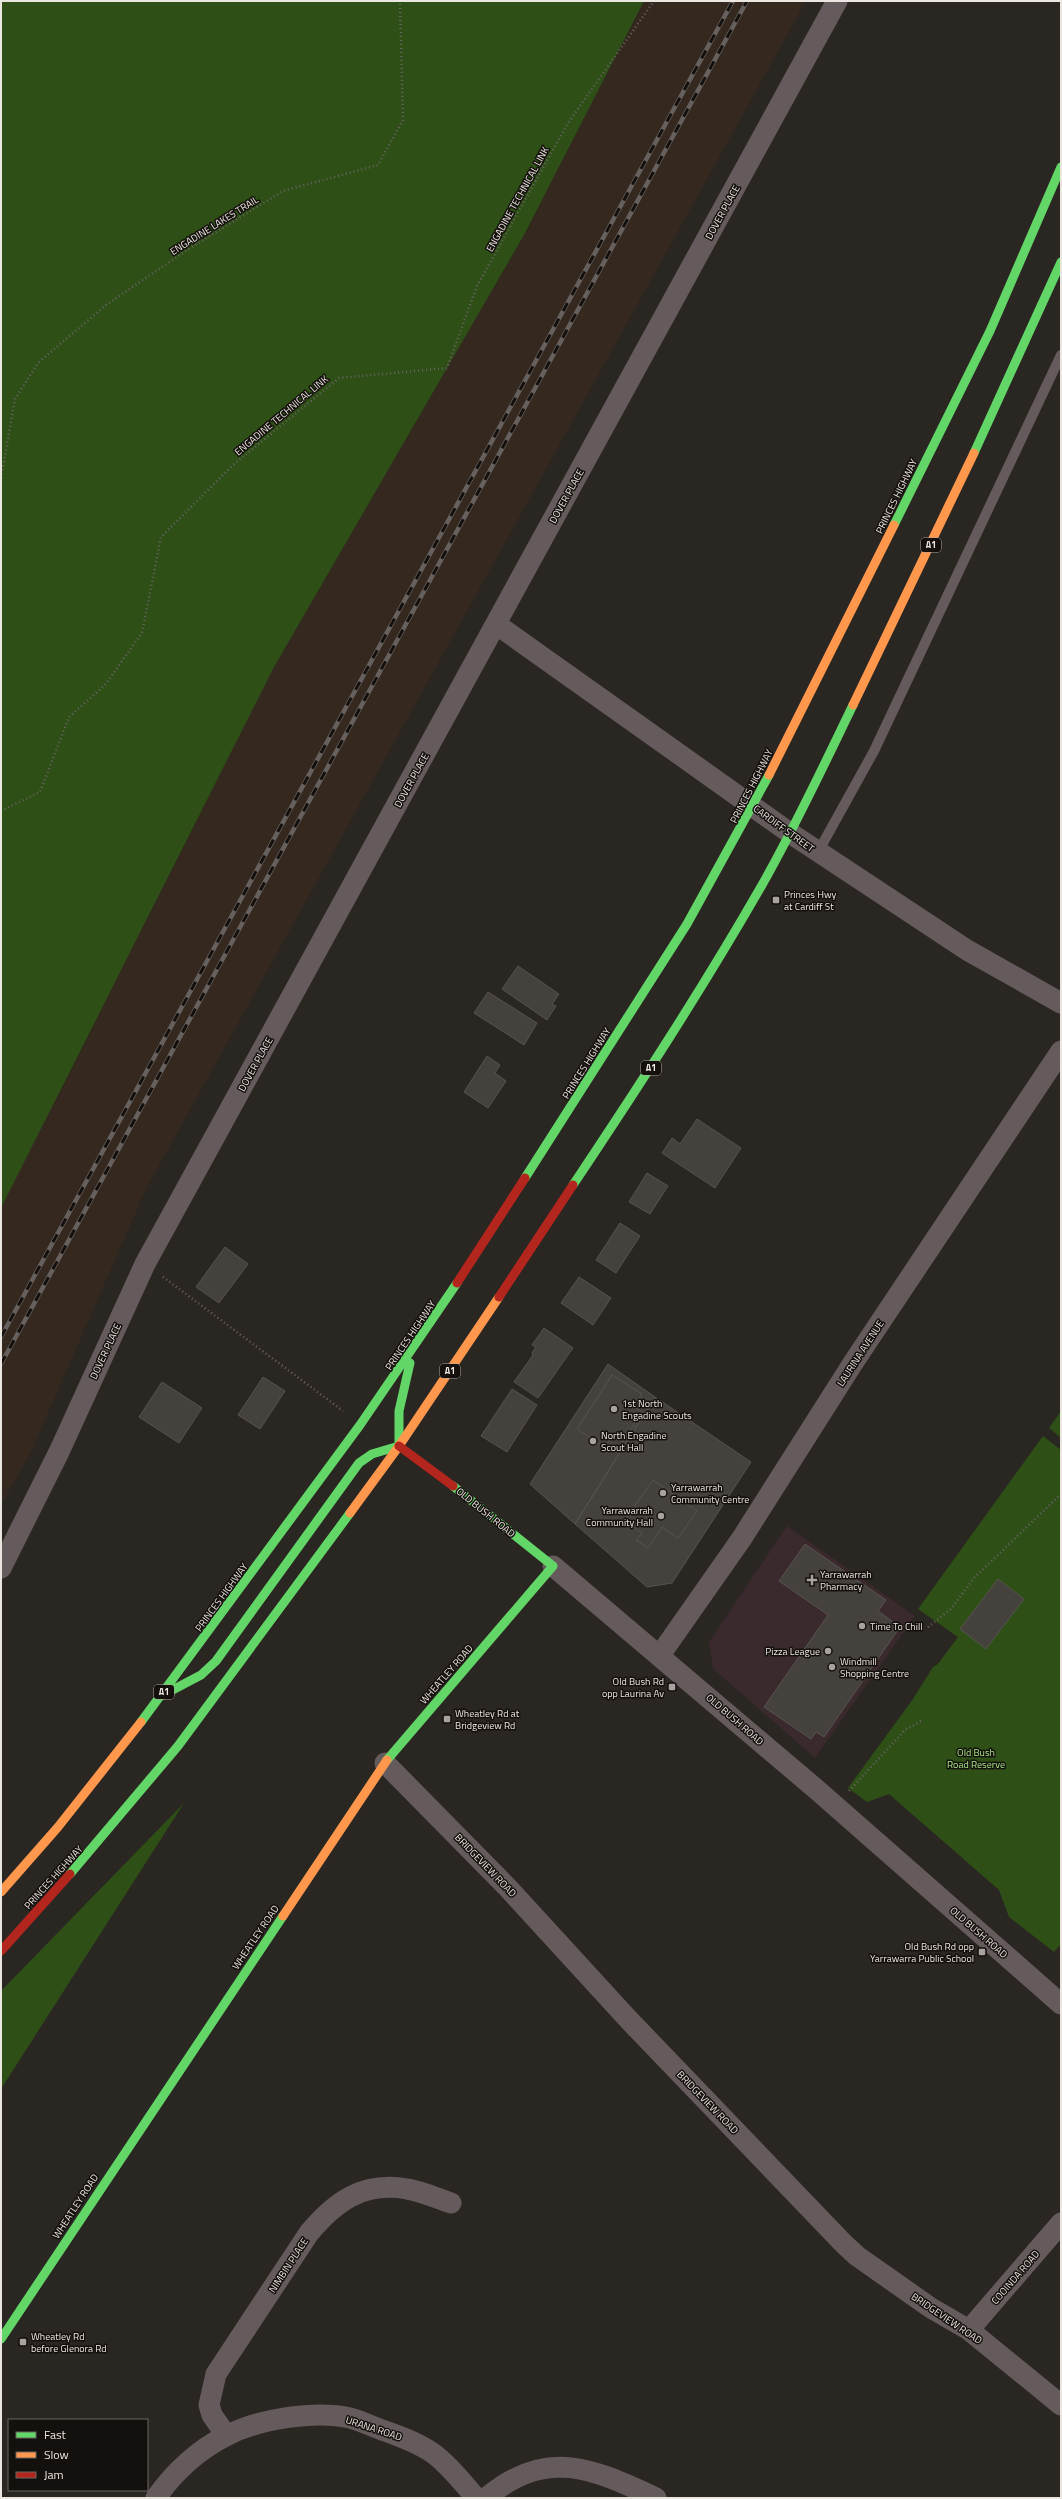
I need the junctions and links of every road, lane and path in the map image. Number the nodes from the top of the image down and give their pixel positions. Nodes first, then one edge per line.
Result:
1 (400, 1) edge
2 (654, 1) edge
3 (837, 1) edge
4 (1061, 168) edge
5 (1061, 262) edge
6 (1061, 355) edge
7 (1, 478) edge
8 (496, 624) junction
9 (754, 806) junction
10 (1, 811) edge
11 (790, 833) junction
12 (818, 852) junction
13 (1061, 1003) edge
14 (1061, 1051) edge
15 (145, 1264) junction
16 (414, 1348) junction
17 (347, 1414) dead end
18 (399, 1446) junction
19 (1061, 1494) edge
20 (553, 1566) junction
21 (1, 1568) edge
22 (928, 1627) dead end
23 (660, 1655) junction
24 (160, 1696) junction
25 (923, 1720) dead end
26 (385, 1763) junction
27 (847, 1793) dead end
28 (1, 1892) edge
29 (1, 1951) edge
30 (1061, 2004) edge
31 (450, 2203) dead end
32 (1061, 2223) edge
33 (969, 2330) junction
34 (1, 2339) edge
35 (1061, 2405) edge
36 (226, 2435) junction
37 (156, 2498) edge
38 (476, 2498) edge
39 (486, 2498) edge
40 (656, 2498) edge

1 - 7 path, ENGADINE LAKES TRAIL
2 - 10 path, ENGADINE TECHNICAL LINK
3 - 8 street, DOVER PLACE
4 - 9 main road, PRINCES HIGHWAY / A1
5 - 11 main road, PRINCES HIGHWAY / A1
6 - 12 lane
8 - 9 street, CARDIFF STREET
8 - 15 street, DOVER PLACE
9 - 11 street, CARDIFF STREET
9 - 16 main road, PRINCES HIGHWAY / A1
11 - 12 street, CARDIFF STREET
11 - 18 main road, PRINCES HIGHWAY / A1
12 - 13 street, CARDIFF STREET
14 - 23 street, LAURINA AVENUE
15 - 17 path
15 - 21 street, DOVER PLACE
16 - 18 main road
16 - 24 main road, PRINCES HIGHWAY / A1
18 - 20 main road, OLD BUSH ROAD
18 - 24 main road
18 - 29 main road, PRINCES HIGHWAY / A1
19 - 22 path
20 - 23 street, OLD BUSH ROAD
20 - 26 main road, WHEATLEY ROAD
23 - 30 street, OLD BUSH ROAD
24 - 28 main road, PRINCES HIGHWAY / A1
25 - 27 path
26 - 33 street, BRIDGEVIEW ROAD
26 - 34 main road, WHEATLEY ROAD
31 - 36 street, NIMBIN PLACE
32 - 33 street, COOINDA ROAD
33 - 35 street, BRIDGEVIEW ROAD
36 - 37 street, URANA ROAD
36 - 38 street, URANA ROAD
39 - 40 street

